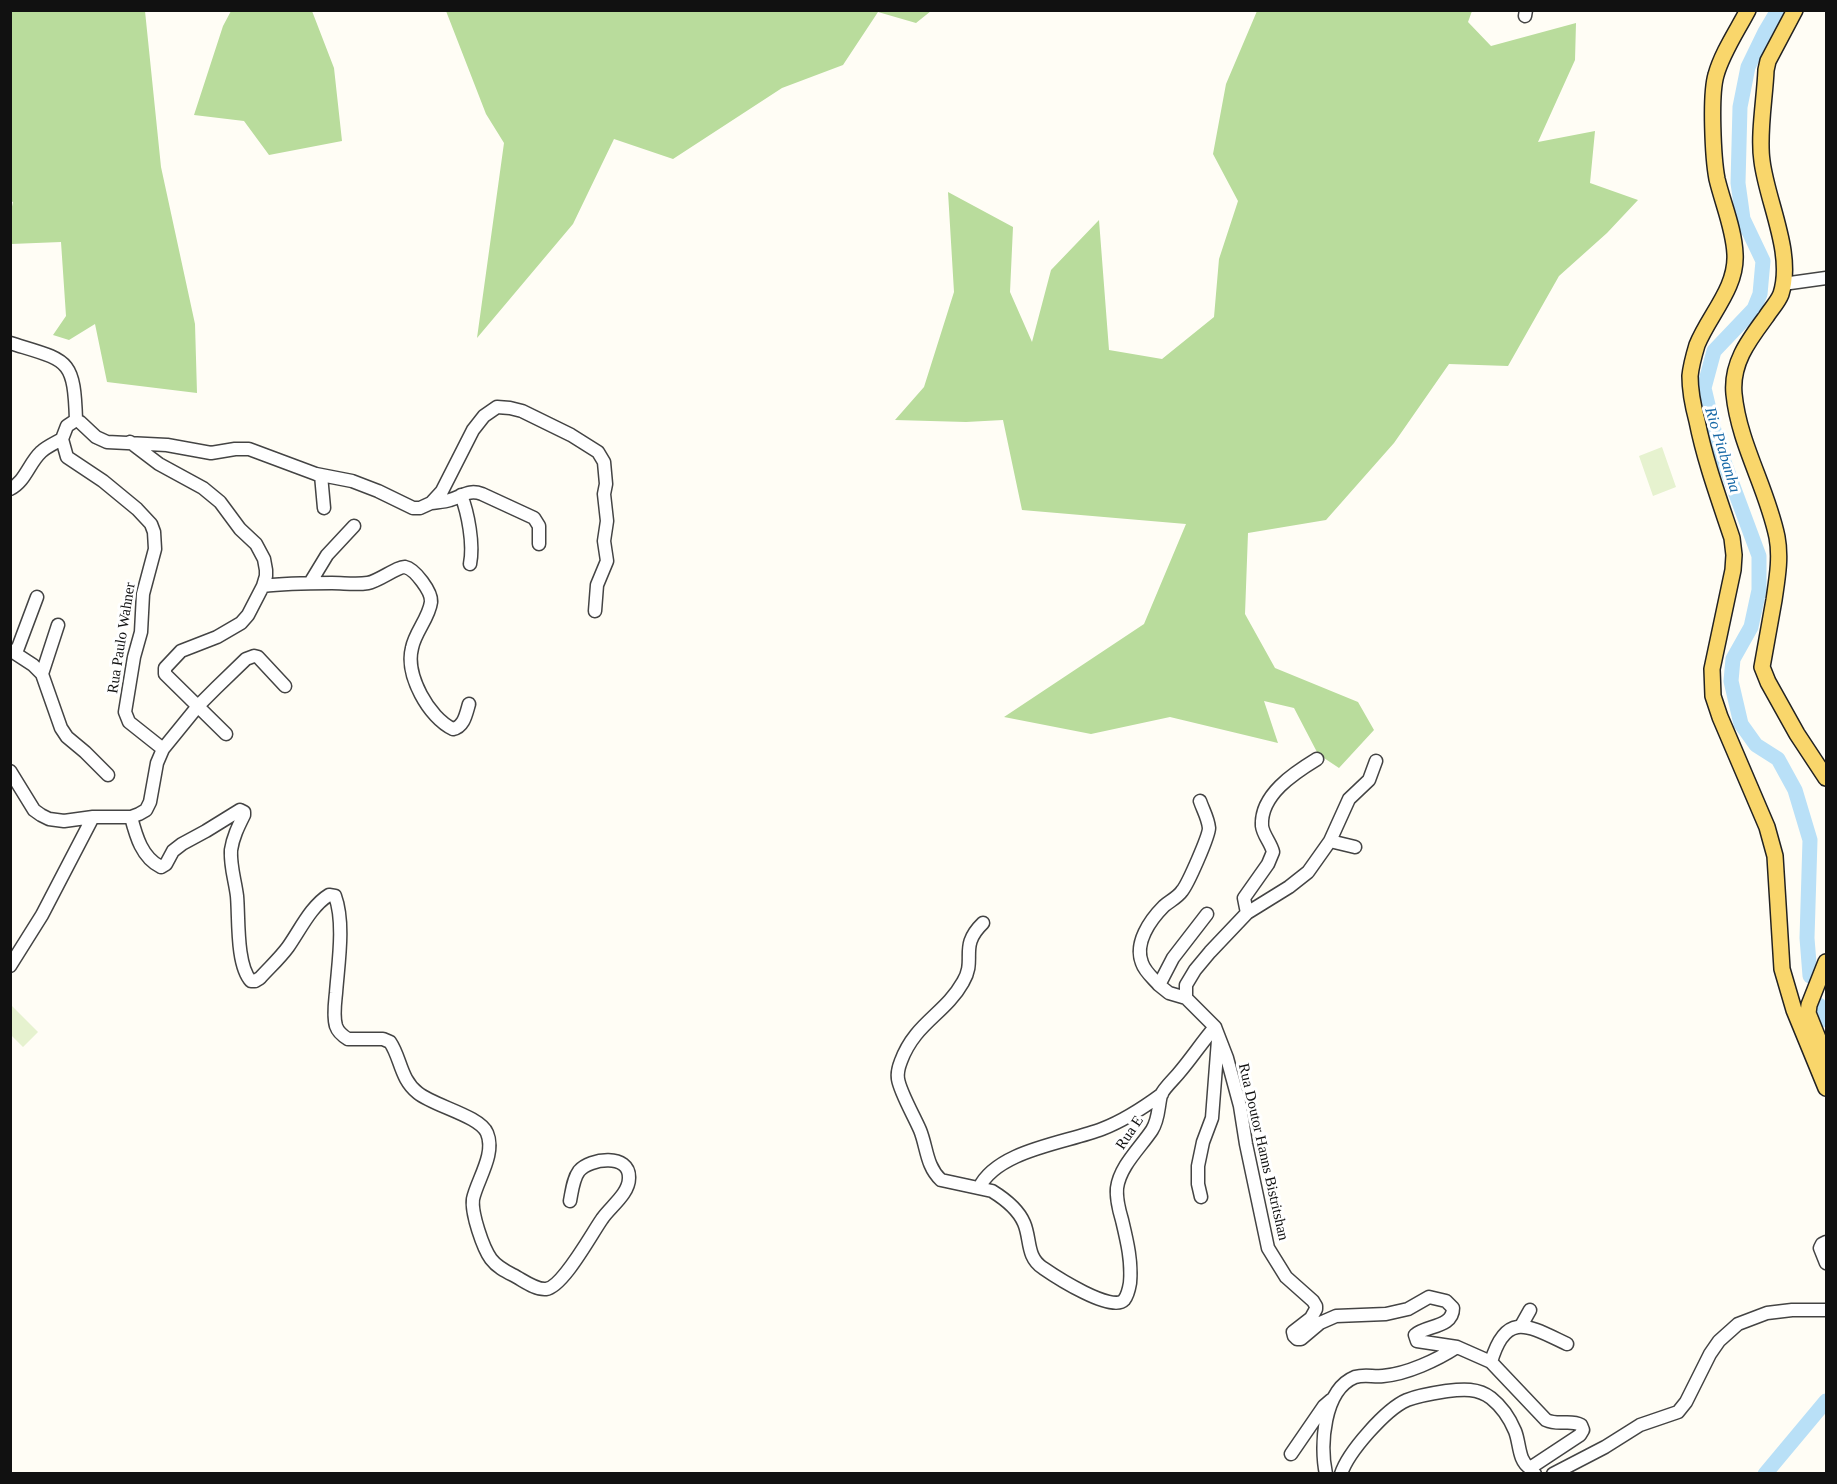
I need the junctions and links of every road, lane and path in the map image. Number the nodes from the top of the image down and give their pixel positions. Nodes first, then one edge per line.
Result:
1 (1749, 10) edge
2 (1795, 10) edge
3 (1827, 278) edge
4 (1783, 284) junction
5 (10, 343) edge
6 (76, 420) junction
7 (62, 439) junction
8 (130, 442) junction
9 (321, 475) junction
10 (10, 489) edge
11 (461, 495) junction
12 (431, 503) junction
13 (324, 508) dead end
14 (354, 526) dead end
15 (539, 544) dead end
16 (470, 564) dead end
17 (310, 583) junction
18 (263, 586) junction
19 (37, 597) dead end
20 (595, 611) dead end
21 (58, 625) dead end
22 (13, 652) edge
23 (42, 674) junction
24 (285, 686) dead end
25 (469, 704) dead end
26 (198, 706) junction
27 (226, 734) dead end
28 (163, 749) junction
29 (1317, 759) dead end
30 (1376, 761) dead end
31 (10, 771) edge
32 (108, 776) dead end
33 (1827, 778) edge
34 (1200, 801) dead end
35 (93, 817) junction
36 (131, 817) junction
37 (1330, 841) junction
38 (1355, 847) dead end
39 (1247, 913) junction
40 (1207, 914) dead end
41 (983, 923) dead end
42 (10, 966) edge
43 (1825, 968) edge
44 (1159, 985) junction
45 (1186, 998) junction
46 (1216, 1030) junction
47 (1827, 1058) edge
48 (1827, 1088) edge
49 (1161, 1094) junction
50 (979, 1188) junction
51 (1201, 1197) dead end
52 (570, 1201) dead end
53 (1827, 1242) edge
54 (1827, 1263) edge
55 (1530, 1310) dead end
56 (1827, 1310) edge
57 (1521, 1326) junction
58 (1567, 1344) dead end
59 (1457, 1347) junction
60 (1491, 1362) junction
61 (1334, 1398) junction
62 (1291, 1454) dead end
63 (1532, 1471) edge
64 (1326, 1473) edge
65 (1341, 1473) edge
66 (1552, 1473) edge

1 - 48 main road
2 - 4 main road
3 - 4 street
4 - 33 main road
5 - 6 street
6 - 7 street
6 - 8 street
7 - 10 street
7 - 28 street, Rua Paulo Wahner
8 - 9 street
8 - 18 street
9 - 12 street
9 - 13 street
11 - 12 street
11 - 15 street
11 - 16 street
12 - 20 street
14 - 17 street
17 - 18 street
17 - 25 street
18 - 26 street
19 - 22 street
21 - 23 street
22 - 23 street
23 - 32 street
24 - 26 street
26 - 27 street
26 - 28 street
28 - 36 street
29 - 39 street
30 - 37 street
31 - 35 street
34 - 44 street
35 - 36 street
35 - 42 street
36 - 52 street
37 - 38 street
37 - 39 street
39 - 45 street
40 - 44 street
41 - 50 street
43 - 47 main road
44 - 45 street
45 - 46 street
46 - 49 street, Rua E
46 - 51 street
46 - 59 street, Rua Doutor Hanns Bistritshan
49 - 50 street
49 - 50 street, Rua E
53 - 54 street
55 - 57 street
56 - 66 street
57 - 58 street
57 - 60 street
59 - 60 street, Rua Doutor Hanns Bistritshan
59 - 61 street
60 - 63 street, Rua Doutor Hanns Bistritshan
61 - 62 street
61 - 64 street
63 - 65 street

